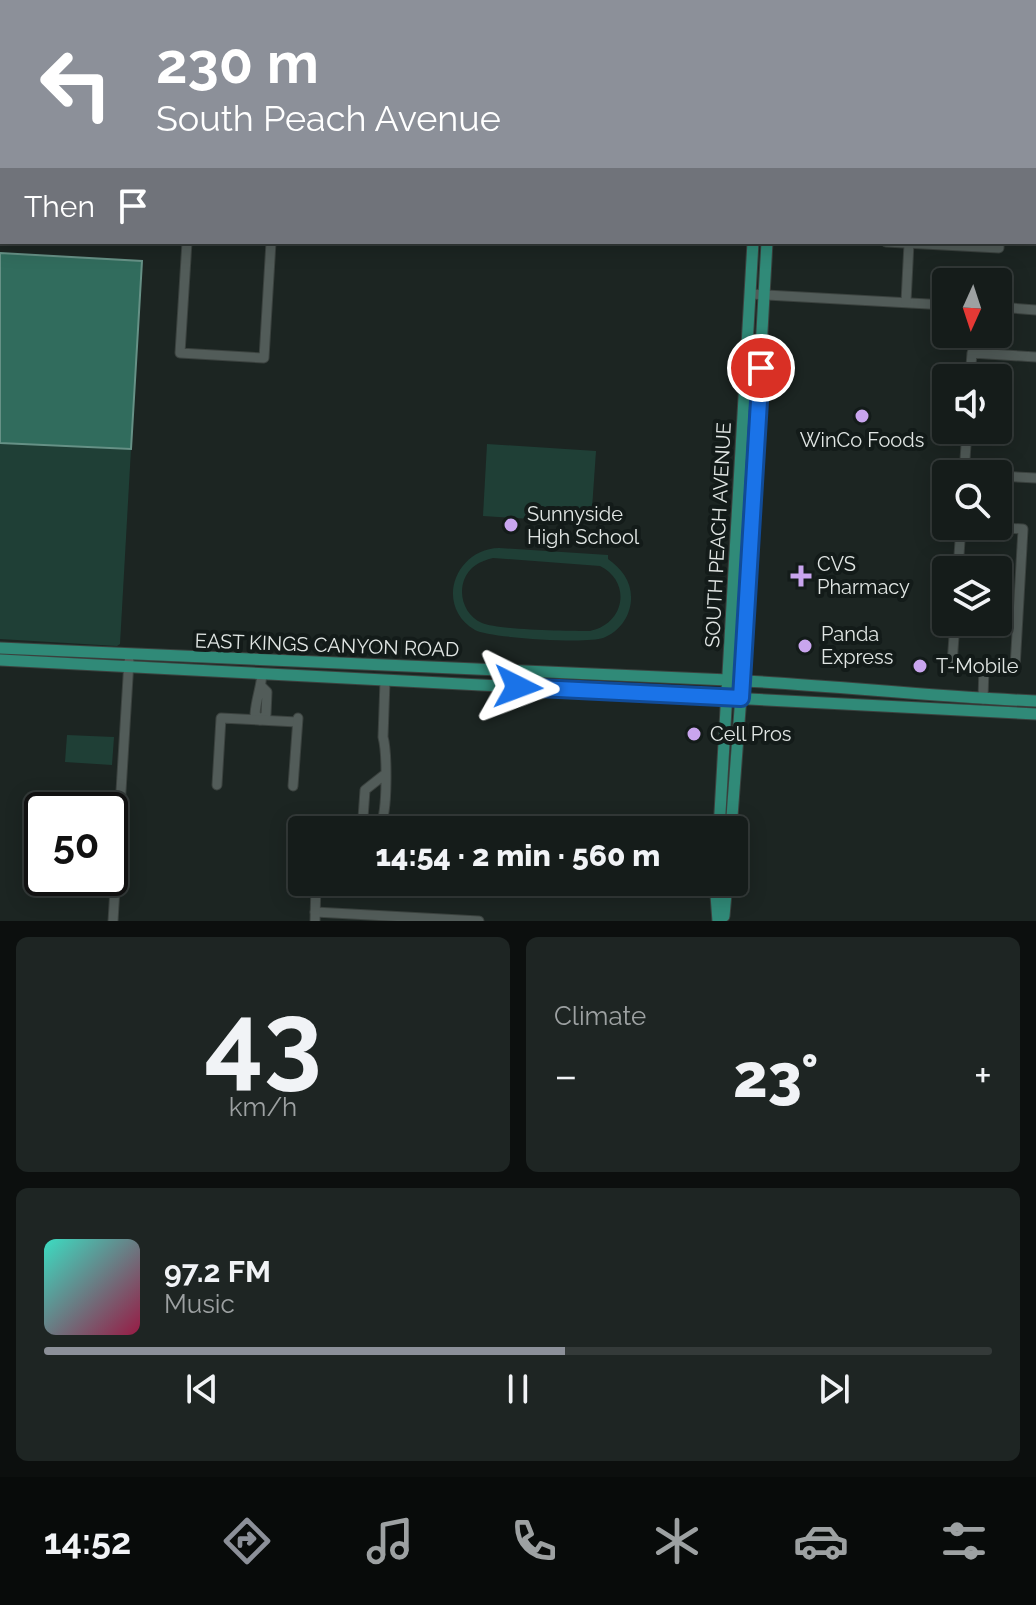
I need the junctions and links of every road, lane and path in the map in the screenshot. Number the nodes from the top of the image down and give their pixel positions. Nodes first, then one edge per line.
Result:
1 (187, 244) edge
2 (271, 244) edge
3 (753, 244) edge
4 (766, 244) edge
5 (909, 244) edge
6 (927, 244) edge
7 (999, 244) edge
8 (750, 294) junction
9 (765, 295) junction
10 (906, 302) junction
11 (932, 304) edge
12 (1012, 308) edge
13 (1036, 310) edge
14 (1036, 357) edge
15 (971, 364) edge
16 (745, 371) junction
17 (740, 456) junction
18 (755, 458) junction
19 (1012, 477) edge
20 (1036, 478) edge
21 (1012, 528) edge
22 (751, 543) junction
23 (954, 636) edge
24 (0, 648) edge
25 (0, 660) edge
26 (129, 661) junction
27 (984, 666) junction
28 (262, 680) junction
29 (728, 680) junction
30 (385, 681) junction
31 (743, 681) junction
32 (726, 697) junction
33 (741, 698) junction
34 (983, 699) junction
35 (1036, 701) edge
36 (1036, 714) edge
37 (260, 720) junction
38 (384, 775) junction
39 (217, 785) dead end
40 (293, 786) dead end
41 (720, 816) edge
42 (732, 816) edge
43 (316, 896) edge
44 (715, 896) edge
45 (725, 896) edge
46 (315, 916) edge
47 (396, 919) edge
48 (113, 921) edge
49 (479, 921) edge
50 (715, 921) edge
51 (724, 921) edge

1 - 2 street
3 - 8 main road, SOUTH PEACH AVENUE
4 - 9 main road, SOUTH PEACH AVENUE
5 - 10 street
6 - 7 street
8 - 9 street
8 - 16 main road, SOUTH PEACH AVENUE
9 - 10 street
9 - 18 main road, SOUTH PEACH AVENUE
10 - 11 street
12 - 13 street
14 - 15 street
16 - 17 main road, SOUTH PEACH AVENUE
16 - 18 main road
17 - 22 main road
17 - 29 main road, SOUTH PEACH AVENUE
18 - 22 main road, SOUTH PEACH AVENUE
19 - 20 street
21 - 27 street
22 - 31 main road, SOUTH PEACH AVENUE
23 - 27 street
24 - 26 main road, EAST KINGS CANYON ROAD
25 - 26 main road, EAST KINGS CANYON ROAD
26 - 28 main road, EAST KINGS CANYON ROAD
26 - 29 main road, EAST KINGS CANYON ROAD
26 - 48 street
27 - 34 street
28 - 30 main road, EAST KINGS CANYON ROAD
28 - 37 street
29 - 31 main road, EAST KINGS CANYON ROAD
29 - 32 main road, SOUTH PEACH AVENUE
30 - 32 main road, EAST KINGS CANYON ROAD
30 - 38 street
31 - 33 main road, SOUTH PEACH AVENUE
31 - 34 main road, EAST KINGS CANYON ROAD
32 - 33 main road, EAST KINGS CANYON ROAD
32 - 41 main road, SOUTH PEACH AVENUE
33 - 36 main road, EAST KINGS CANYON ROAD
33 - 42 main road, SOUTH PEACH AVENUE
34 - 35 main road, EAST KINGS CANYON ROAD
37 - 39 street
37 - 40 street
38 - 38 street
43 - 46 street
44 - 50 main road
45 - 51 main road
46 - 47 street
47 - 49 street

